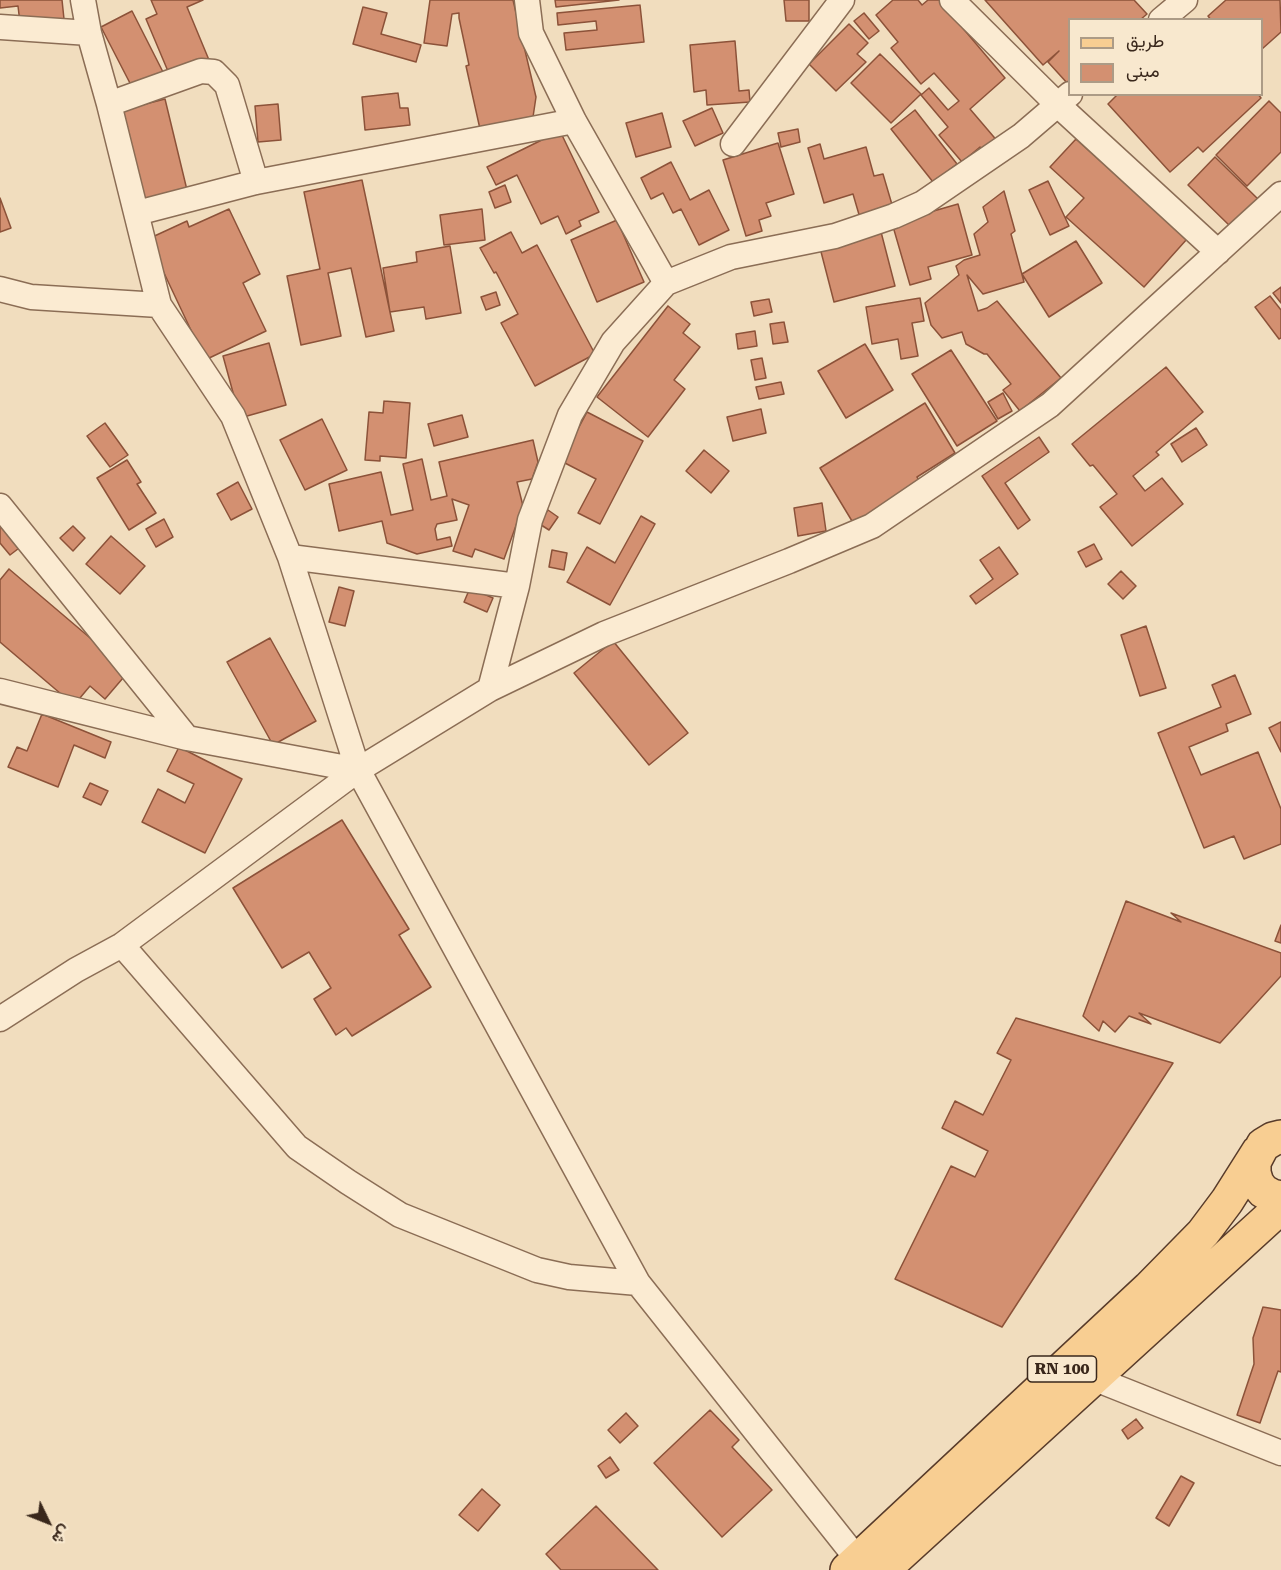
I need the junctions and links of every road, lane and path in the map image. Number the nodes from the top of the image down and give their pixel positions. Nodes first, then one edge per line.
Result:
1 (83, 0) edge
2 (527, 0) edge
3 (842, 0) edge
4 (952, 0) edge
5 (1185, 0) edge
6 (1163, 18) edge
7 (0, 27) edge
8 (89, 33) junction
9 (1064, 100) edge
10 (109, 104) junction
11 (574, 121) junction
12 (733, 144) dead end
13 (256, 182) junction
14 (1281, 194) edge
15 (137, 213) junction
16 (1218, 252) junction
17 (666, 283) junction
18 (0, 289) edge
19 (159, 304) junction
20 (0, 506) edge
21 (290, 557) junction
22 (517, 586) junction
23 (490, 688) junction
24 (0, 691) edge
25 (187, 738) junction
26 (358, 770) junction
27 (122, 945) junction
28 (0, 1020) edge
29 (1271, 1141) edge
30 (1281, 1198) edge
31 (1281, 1207) edge
32 (1281, 1229) edge
33 (1216, 1264) junction
34 (638, 1283) junction
35 (1093, 1378) junction
36 (1281, 1453) edge
37 (863, 1567) edge

1 - 8 street
2 - 11 street
3 - 12 street
4 - 9 street
5 - 6 street
7 - 8 street
8 - 10 street
9 - 16 street
9 - 17 street
10 - 13 street
10 - 15 street
11 - 13 street
11 - 17 street
13 - 15 street
14 - 16 street
15 - 19 street
16 - 23 street
17 - 22 street
18 - 19 street
19 - 21 street
20 - 25 street
21 - 22 street
21 - 26 street
22 - 23 street
23 - 26 street
24 - 25 street
25 - 26 street
26 - 27 street
26 - 34 street
27 - 28 street
27 - 34 street
29 - 30 main road
29 - 37 main road, RN 100
31 - 33 main road, RN 100
32 - 33 main road
33 - 35 main road, RN 100
34 - 37 street
35 - 36 street
35 - 37 main road, RN 100

